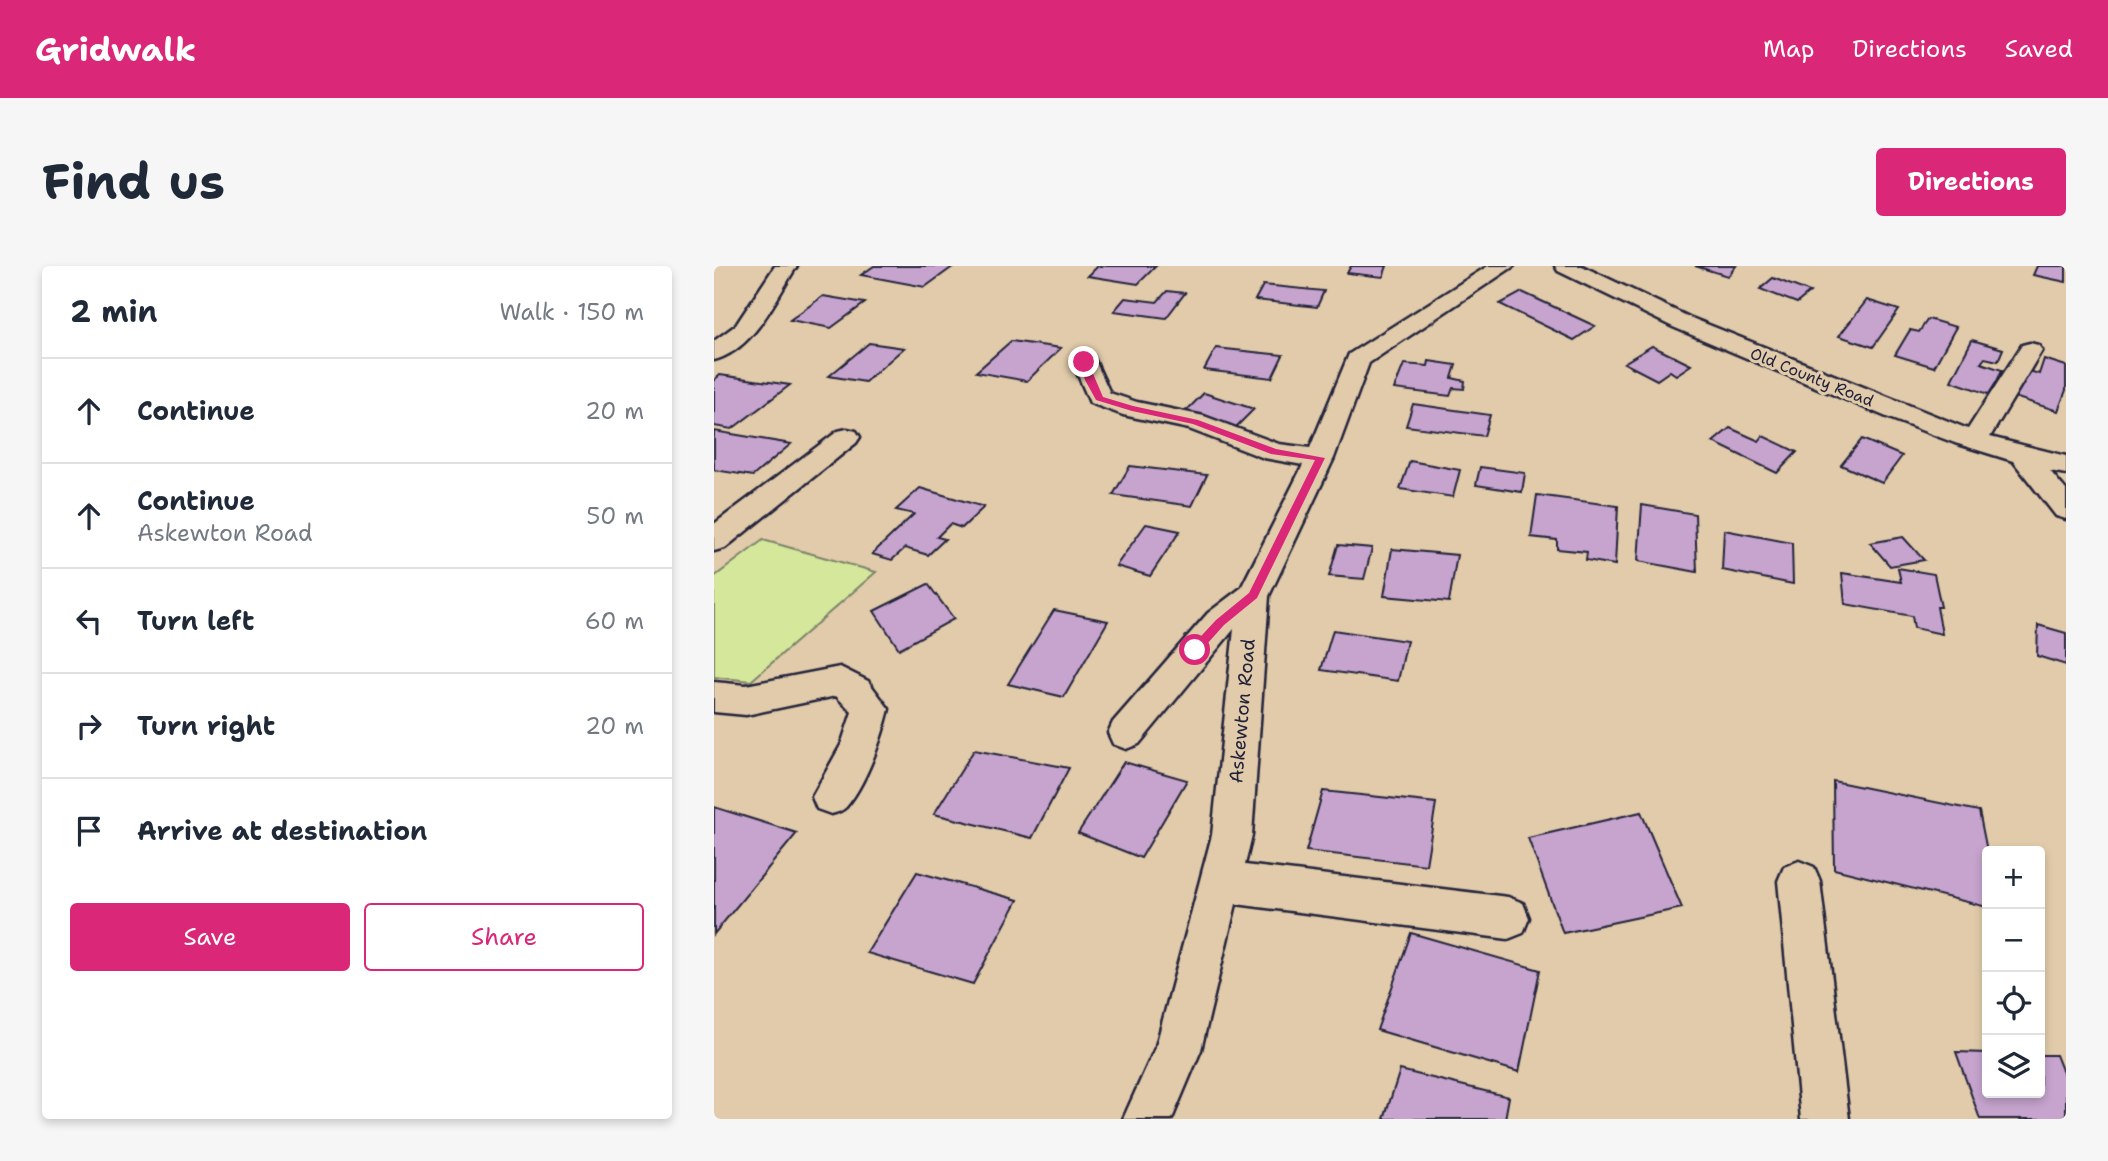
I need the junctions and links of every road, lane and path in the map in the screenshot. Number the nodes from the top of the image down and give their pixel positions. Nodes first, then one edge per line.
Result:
1 (786, 266) edge
2 (1503, 266) edge
3 (1566, 266) edge
4 (2030, 350) dead end
5 (714, 353) edge
6 (1084, 362) dead end
7 (846, 437) dead end
8 (1975, 440) junction
9 (2024, 457) junction
10 (1320, 458) junction
11 (2066, 465) edge
12 (2066, 509) edge
13 (714, 540) edge
14 (1253, 596) junction
15 (714, 697) edge
16 (1126, 733) dead end
17 (831, 797) dead end
18 (1799, 881) dead end
19 (1220, 882) junction
20 (1508, 918) dead end
21 (1147, 1119) edge
22 (1825, 1119) edge

1 - 5 street
2 - 10 street, Askewton Road
3 - 8 street, Old County Road
4 - 8 street
6 - 10 street
7 - 13 street
8 - 9 street, Old County Road
9 - 11 street, Old County Road
9 - 12 street
10 - 14 street, Askewton Road
14 - 16 street
14 - 19 street, Askewton Road
15 - 17 street
18 - 22 street
19 - 20 street
19 - 21 street, Askewton Road

